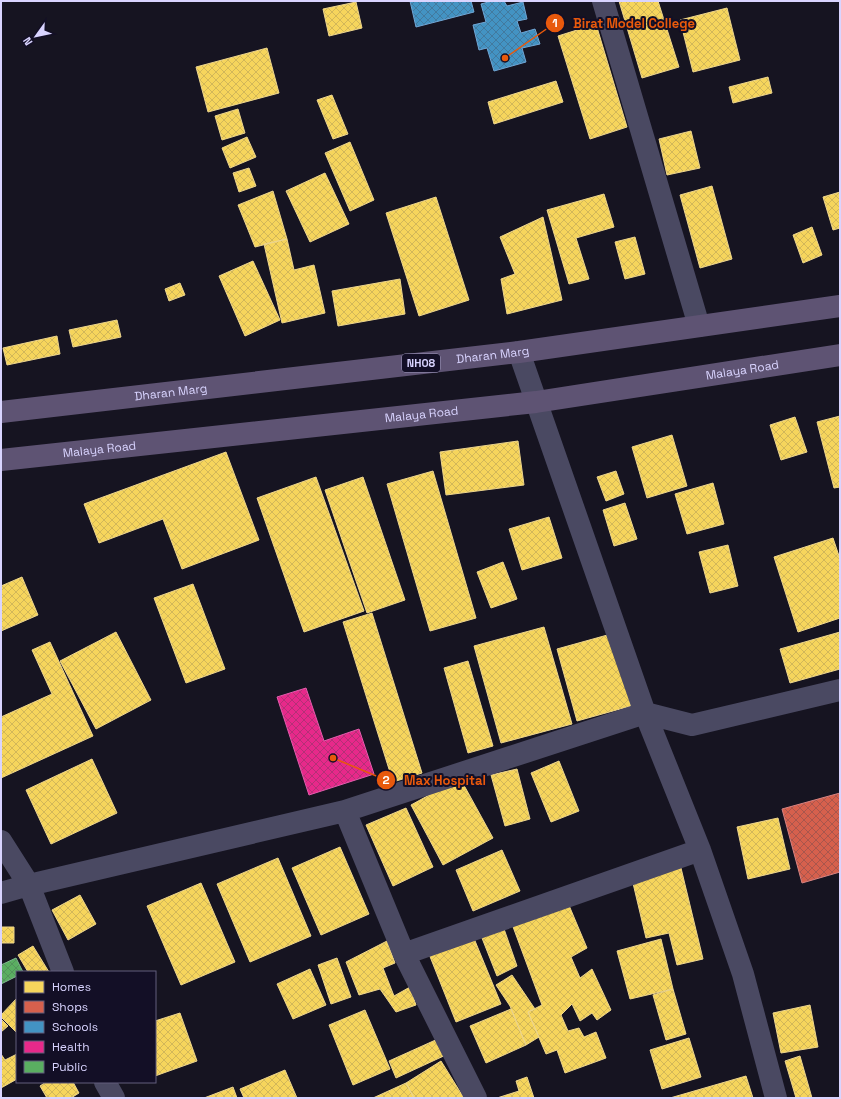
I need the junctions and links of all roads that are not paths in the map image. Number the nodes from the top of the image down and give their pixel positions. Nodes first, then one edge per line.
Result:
1 (603, 1) edge
2 (840, 306) edge
3 (698, 326) junction
4 (519, 352) junction
5 (840, 355) edge
6 (536, 402) junction
7 (1, 412) edge
8 (1, 460) edge
9 (840, 690) edge
10 (645, 713) junction
11 (345, 811) junction
12 (1, 842) edge
13 (700, 850) junction
14 (29, 885) junction
15 (1, 894) edge
16 (404, 954) junction
17 (62, 971) edge
18 (106, 1083) edge
19 (114, 1098) edge
20 (476, 1098) edge
21 (776, 1098) edge

1 - 3 street
2 - 3 main road, Dharan Marg / NH08
3 - 4 main road, Dharan Marg / NH08
4 - 6 street
4 - 7 main road, Dharan Marg / NH08
5 - 6 main road, Malaya Road
6 - 8 main road, Malaya Road
6 - 10 street
9 - 10 street
10 - 11 street
10 - 13 street
11 - 14 street
11 - 16 street
12 - 14 street
13 - 16 street
13 - 21 street
14 - 15 street
14 - 17 street
16 - 20 street
18 - 19 street

